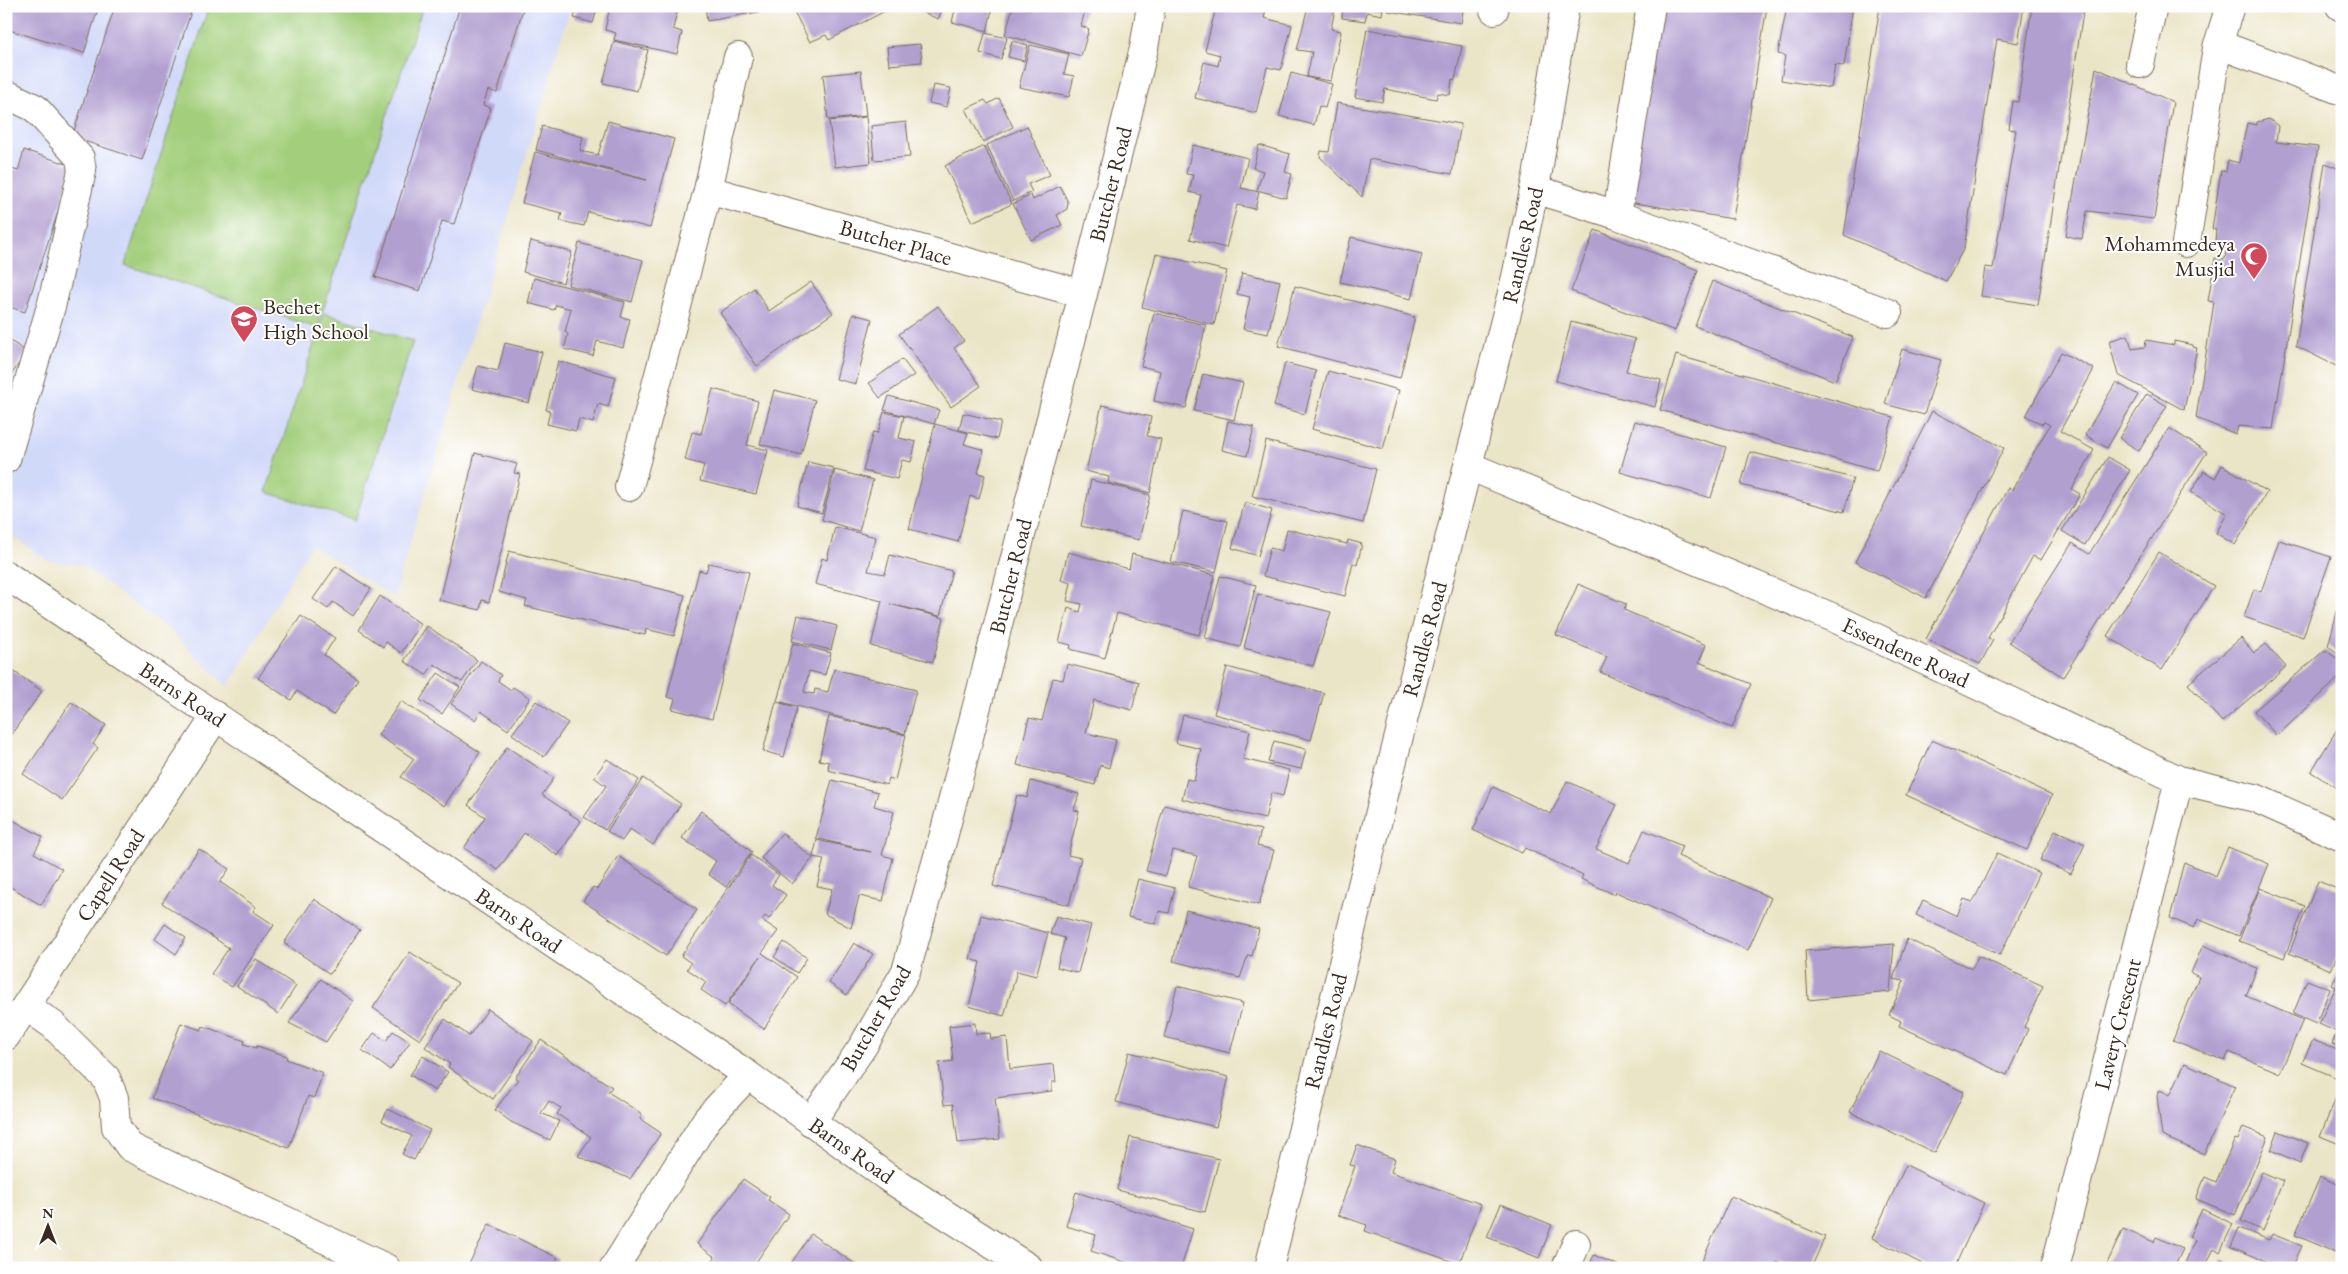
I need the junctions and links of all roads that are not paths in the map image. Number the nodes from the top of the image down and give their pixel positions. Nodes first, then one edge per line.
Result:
1 (1151, 6) edge
2 (1565, 6) edge
3 (1651, 6) edge
4 (2153, 6) edge
5 (2230, 6) edge
6 (2218, 44) junction
7 (738, 57) dead end
8 (2140, 64) dead end
9 (2342, 91) edge
10 (6, 94) edge
11 (1534, 189) junction
12 (708, 190) junction
13 (1617, 215) junction
14 (2186, 243) dead end
15 (1083, 294) junction
16 (1888, 313) dead end
17 (6, 459) edge
18 (1469, 466) junction
19 (629, 487) dead end
20 (6, 575) edge
21 (216, 716) junction
22 (2179, 780) junction
23 (2342, 837) edge
24 (26, 1006) junction
25 (6, 1036) edge
26 (748, 1075) junction
27 (810, 1122) junction
28 (386, 1268) edge
29 (614, 1268) edge
30 (1029, 1268) edge
31 (1269, 1268) edge
32 (2054, 1268) edge

1 - 15 street, Butcher Road
2 - 11 street, Randles Road
3 - 13 street
4 - 8 street
5 - 6 street
6 - 9 street
6 - 14 street
7 - 12 street
10 - 17 street
11 - 13 street
11 - 18 street, Randles Road
12 - 15 street, Butcher Place
12 - 19 street
13 - 16 street
15 - 27 street, Butcher Road
18 - 22 street, Essendene Road
18 - 31 street, Randles Road
20 - 21 street, Barns Road
21 - 24 street, Capell Road
21 - 26 street, Barns Road
22 - 23 street, Essendene Road
22 - 32 street, Lavery Crescent
24 - 25 street, Capell Road
24 - 28 street
26 - 27 street, Barns Road
26 - 29 street
27 - 30 street, Barns Road

